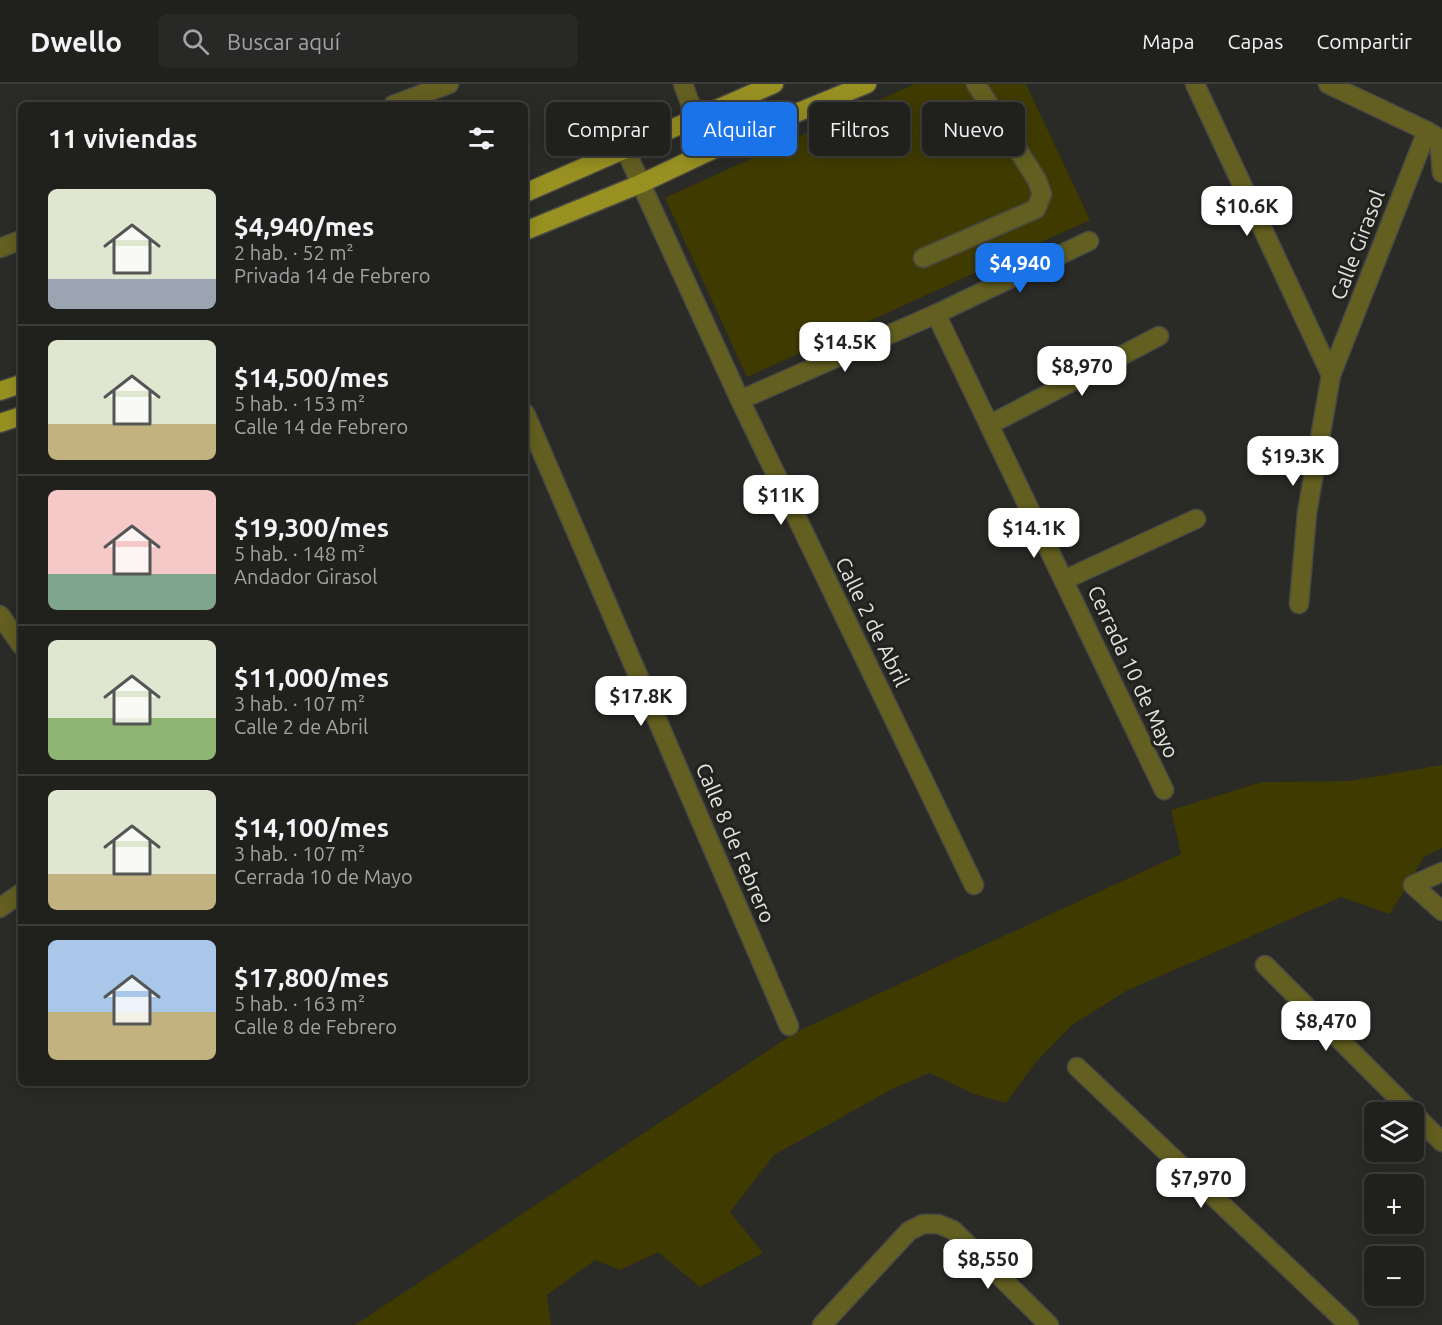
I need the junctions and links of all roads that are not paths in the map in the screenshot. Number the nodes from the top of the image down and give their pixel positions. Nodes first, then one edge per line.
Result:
1 (449, 84) edge
2 (683, 84) edge
3 (774, 84) edge
4 (867, 84) edge
5 (976, 84) edge
6 (1195, 84) edge
7 (1328, 84) edge
8 (401, 102) edge
9 (690, 102) edge
10 (731, 102) edge
11 (797, 113) edge
12 (1436, 136) edge
13 (609, 156) edge
14 (628, 156) edge
15 (700, 156) edge
16 (1442, 173) edge
17 (640, 184) junction
18 (528, 192) edge
19 (528, 230) edge
20 (18, 241) edge
21 (1089, 241) dead end
22 (0, 248) edge
23 (923, 258) dead end
24 (936, 314) junction
25 (1159, 336) dead end
26 (1331, 375) junction
27 (18, 385) edge
28 (0, 391) edge
29 (740, 400) junction
30 (18, 417) edge
31 (528, 421) edge
32 (0, 423) edge
33 (989, 425) junction
34 (1197, 519) dead end
35 (1064, 580) junction
36 (1299, 604) dead end
37 (0, 615) edge
38 (18, 641) edge
39 (1164, 790) dead end
40 (1442, 872) edge
41 (974, 885) dead end
42 (18, 895) edge
43 (0, 908) edge
44 (1442, 911) edge
45 (1264, 964) dead end
46 (789, 1026) dead end
47 (1077, 1067) dead end
48 (1402, 1102) edge
49 (1424, 1124) edge
50 (1442, 1143) edge
51 (822, 1325) edge
52 (1049, 1325) edge
53 (1349, 1325) edge

1 - 8 street
2 - 9 street
3 - 10 main road
4 - 11 main road
5 - 23 street
6 - 26 street
7 - 12 street
12 - 16 street
12 - 26 street, Calle Girasol
13 - 18 main road
14 - 17 street, Calle 2 de Abril
15 - 17 main road
17 - 19 main road
17 - 29 street, Calle 2 de Abril
20 - 22 street
21 - 24 street
24 - 29 street
24 - 33 street, Cerrada 10 de Mayo
25 - 33 street
26 - 36 street, Calle Girasol
27 - 28 main road
29 - 41 street, Calle 2 de Abril
30 - 32 main road
31 - 46 street, Calle 8 de Febrero
33 - 35 street, Cerrada 10 de Mayo
34 - 35 street
35 - 39 street, Cerrada 10 de Mayo
37 - 38 street
40 - 44 street
42 - 43 street
45 - 48 street
47 - 53 street
49 - 50 street
51 - 52 street

